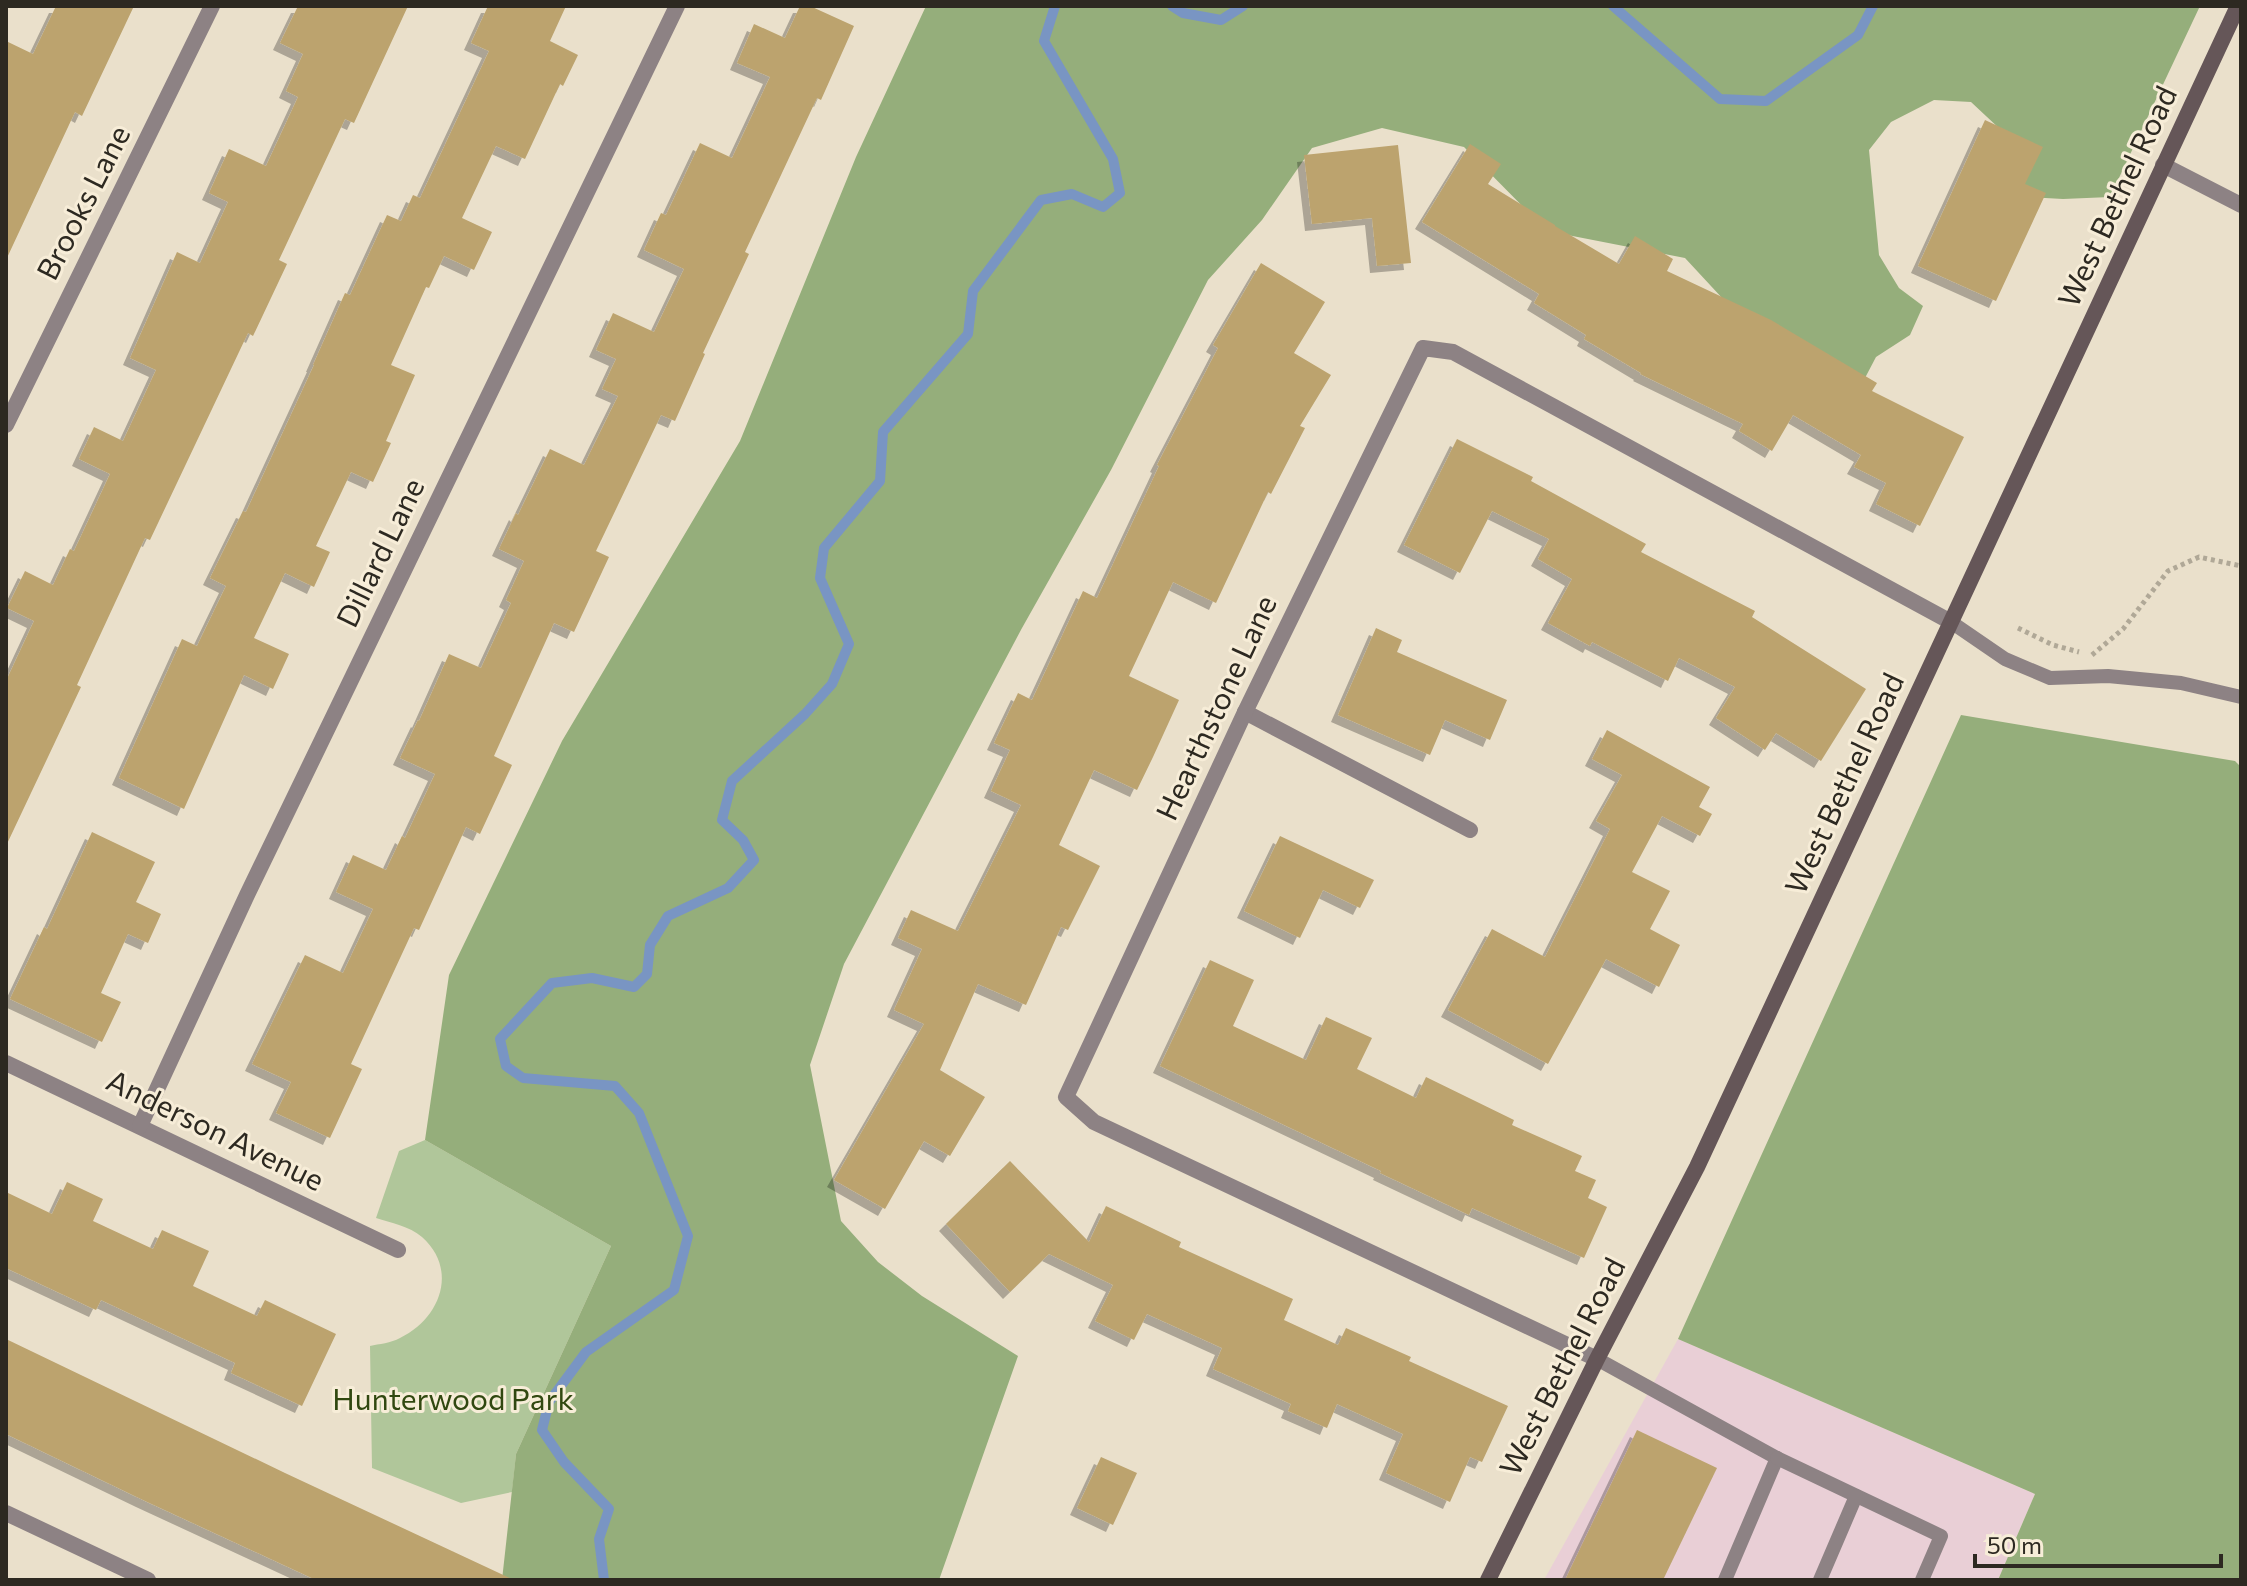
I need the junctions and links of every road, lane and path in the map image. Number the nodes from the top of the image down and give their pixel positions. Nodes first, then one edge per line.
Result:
1 (212, 6) edge
2 (677, 6) edge
3 (2238, 6) edge
4 (2163, 165) junction
5 (2241, 205) edge
6 (6, 425) edge
7 (2241, 566) edge
8 (1951, 622) junction
9 (2018, 628) dead end
10 (2241, 697) edge
11 (1245, 712) junction
12 (1470, 830) dead end
13 (6, 1063) edge
14 (140, 1126) junction
15 (398, 1250) dead end
16 (1597, 1359) junction
17 (1777, 1458) junction
18 (1856, 1496) junction
19 (6, 1513) edge
20 (148, 1580) edge
21 (1488, 1580) edge
22 (1725, 1580) edge
23 (1820, 1580) edge
24 (1922, 1580) edge

1 - 6 street, Brooks Lane
2 - 14 street, Dillard Lane
3 - 4 main road, West Bethel Road
4 - 5 street
4 - 8 main road, West Bethel Road
7 - 9 path
8 - 10 lane
8 - 11 street, Hearthstone Lane
8 - 16 main road, West Bethel Road
11 - 12 street
11 - 16 street, Hearthstone Lane
13 - 14 street, Anderson Avenue
14 - 15 street, Anderson Avenue
16 - 17 lane
16 - 21 main road, West Bethel Road
17 - 18 lane
17 - 22 lane
18 - 23 lane
18 - 24 lane
19 - 20 street

